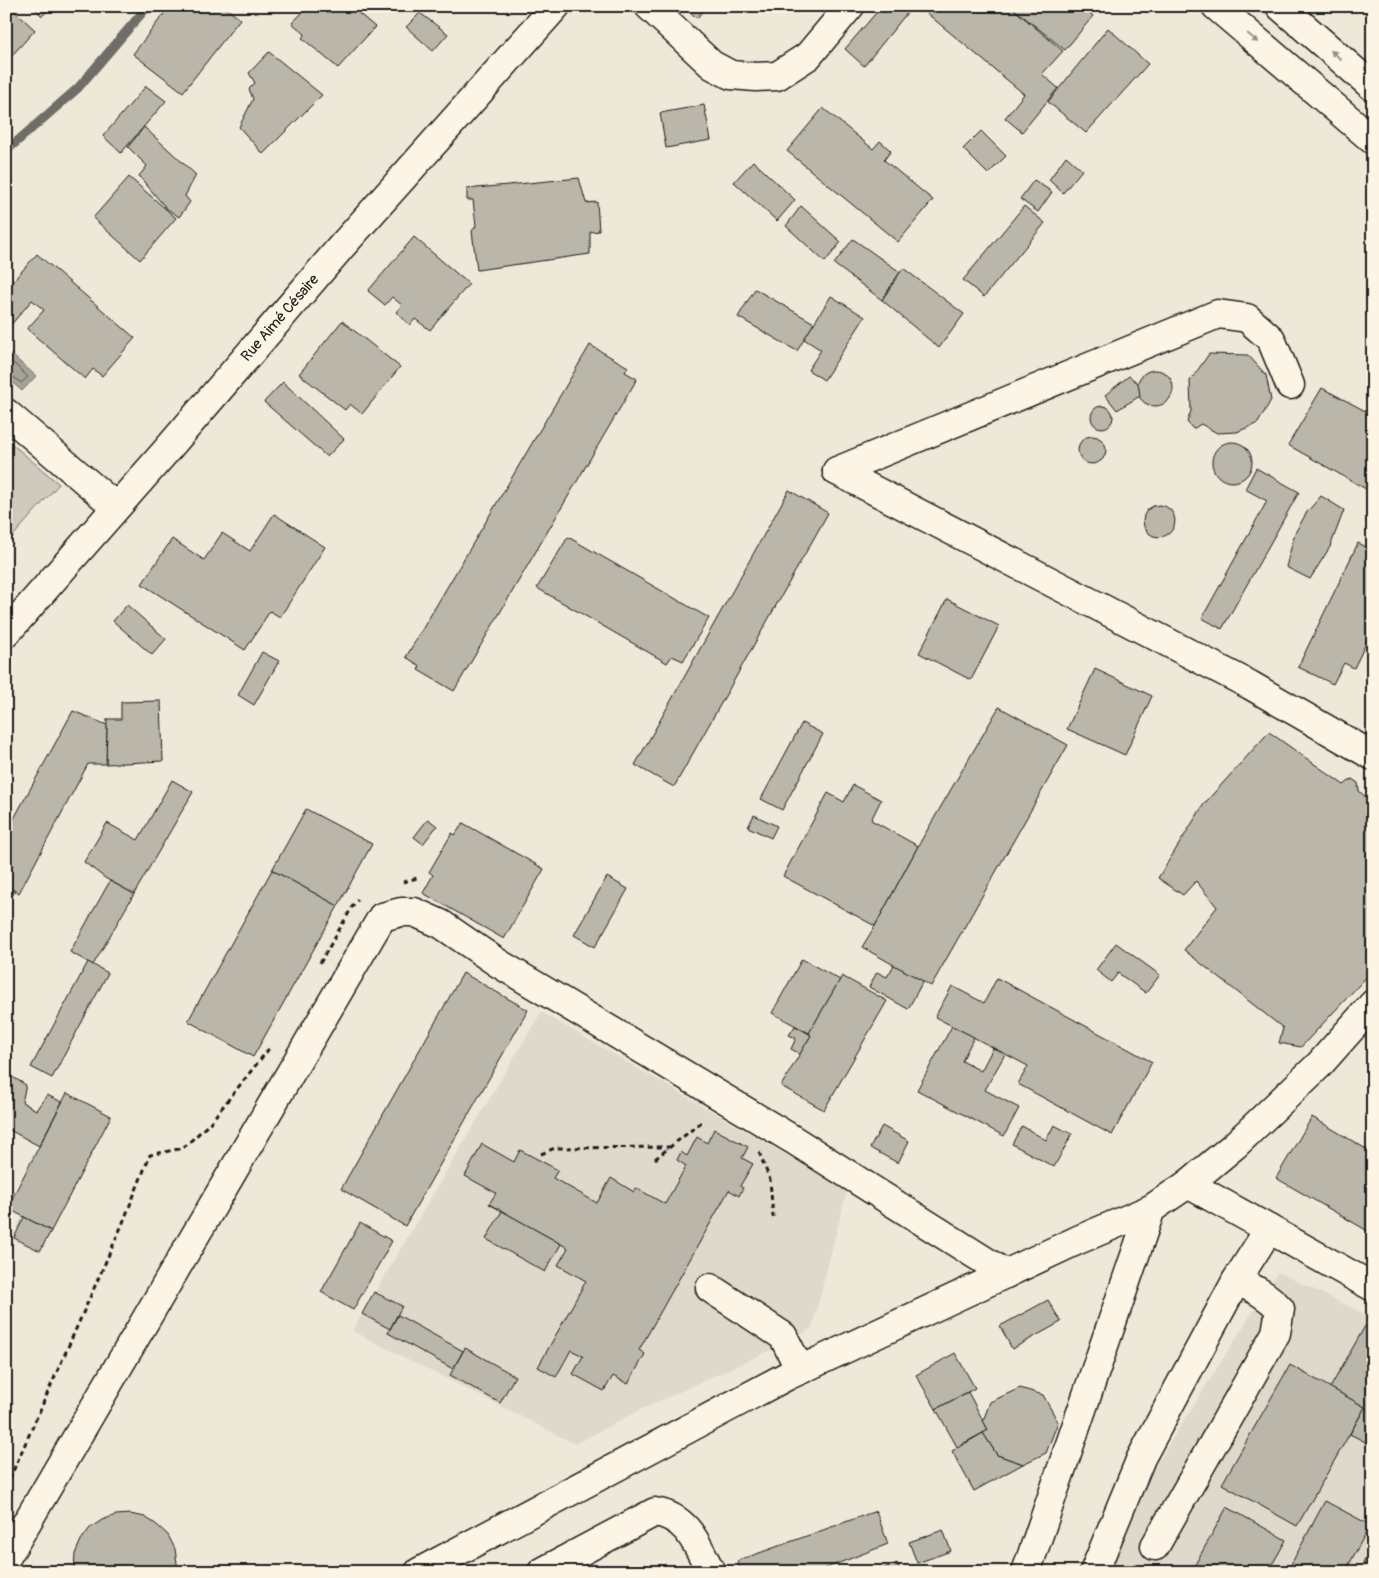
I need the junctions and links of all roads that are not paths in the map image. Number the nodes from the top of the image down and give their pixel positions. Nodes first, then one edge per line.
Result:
1 (556, 6) edge
2 (649, 6) edge
3 (850, 6) edge
4 (1216, 6) edge
5 (1280, 6) edge
6 (1373, 88) edge
7 (1373, 140) edge
8 (1290, 385) dead end
9 (6, 413) edge
10 (116, 508) junction
11 (8, 628) edge
12 (1373, 756) edge
13 (1373, 1004) edge
14 (1188, 1184) junction
15 (1152, 1209) junction
16 (1269, 1229) junction
17 (1006, 1274) junction
18 (1236, 1281) junction
19 (1373, 1287) edge
20 (710, 1288) dead end
21 (800, 1370) junction
22 (1155, 1546) dead end
23 (6, 1558) edge
24 (419, 1572) edge
25 (542, 1572) edge
26 (710, 1572) edge
27 (1026, 1572) edge
28 (1094, 1572) edge

1 - 10 street, Rue Aimé Césaire
2 - 3 street
4 -> 7 street
6 -> 5 street
8 - 12 street
9 - 10 street
10 - 11 street, Rue Aimé Césaire
13 - 14 street
14 - 15 street
14 - 16 street
15 - 17 street
15 - 27 street
16 - 18 street
16 - 19 street
17 - 21 street
17 - 23 street
18 - 22 street
18 - 28 street
20 - 21 street
21 - 24 street
25 - 26 street

